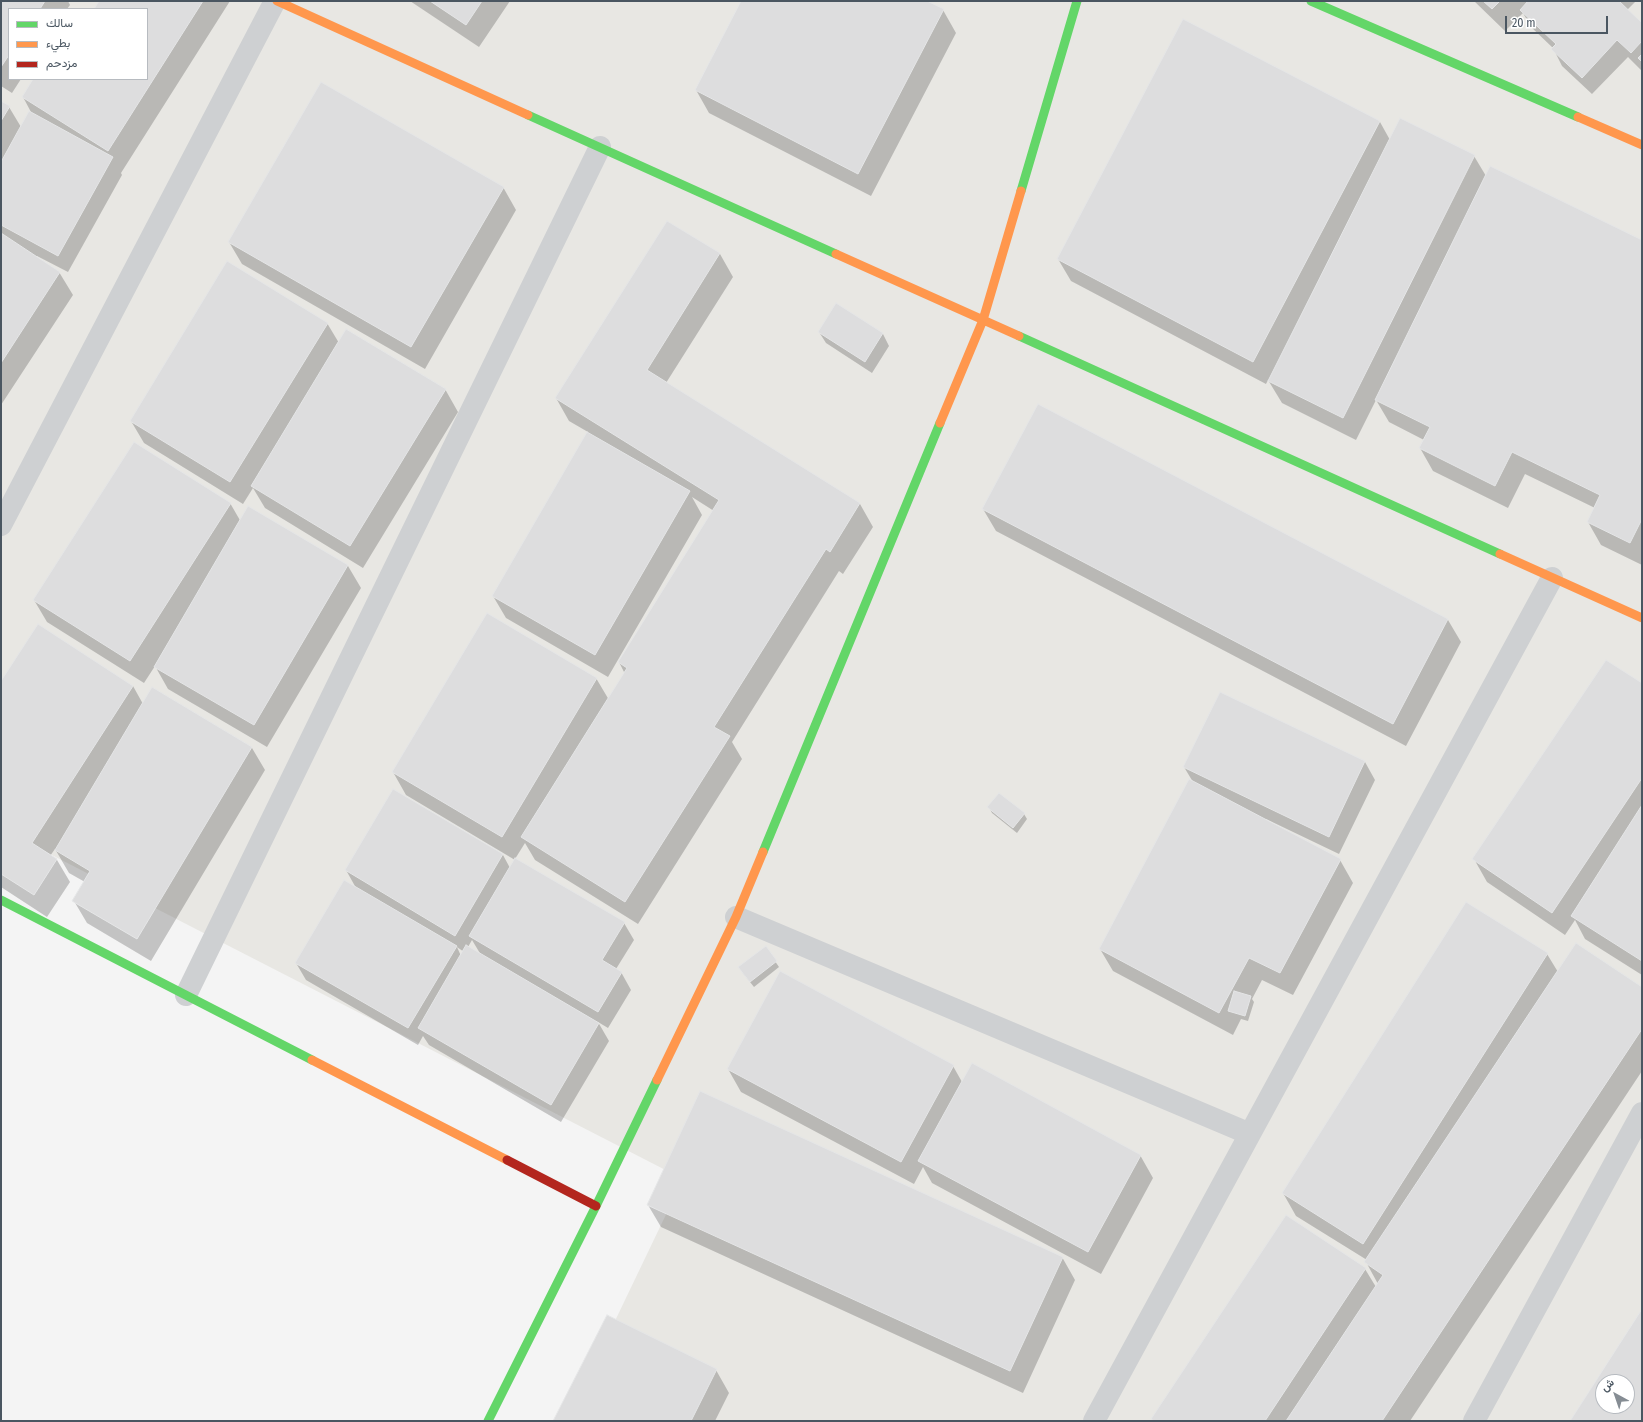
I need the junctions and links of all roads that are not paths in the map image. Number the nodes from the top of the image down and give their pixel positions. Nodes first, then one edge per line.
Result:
1 (276, 1) edge
2 (1078, 1) edge
3 (1311, 1) edge
4 (1642, 145) edge
5 (600, 147) junction
6 (982, 320) junction
7 (1, 525) edge
8 (1552, 578) junction
9 (1642, 618) edge
10 (1, 900) edge
11 (736, 918) junction
12 (186, 995) junction
13 (1642, 1112) edge
14 (1250, 1134) junction
15 (596, 1206) junction
16 (488, 1421) edge
17 (1094, 1421) edge
18 (1474, 1421) edge

1 - 5 street
1 - 7 street
2 - 6 street
3 - 4 street
5 - 6 street
5 - 12 street
6 - 8 street
6 - 11 street
8 - 9 street
8 - 14 street
10 - 12 street
11 - 14 street
11 - 15 street
12 - 15 street
13 - 18 street
14 - 17 street
15 - 16 street

